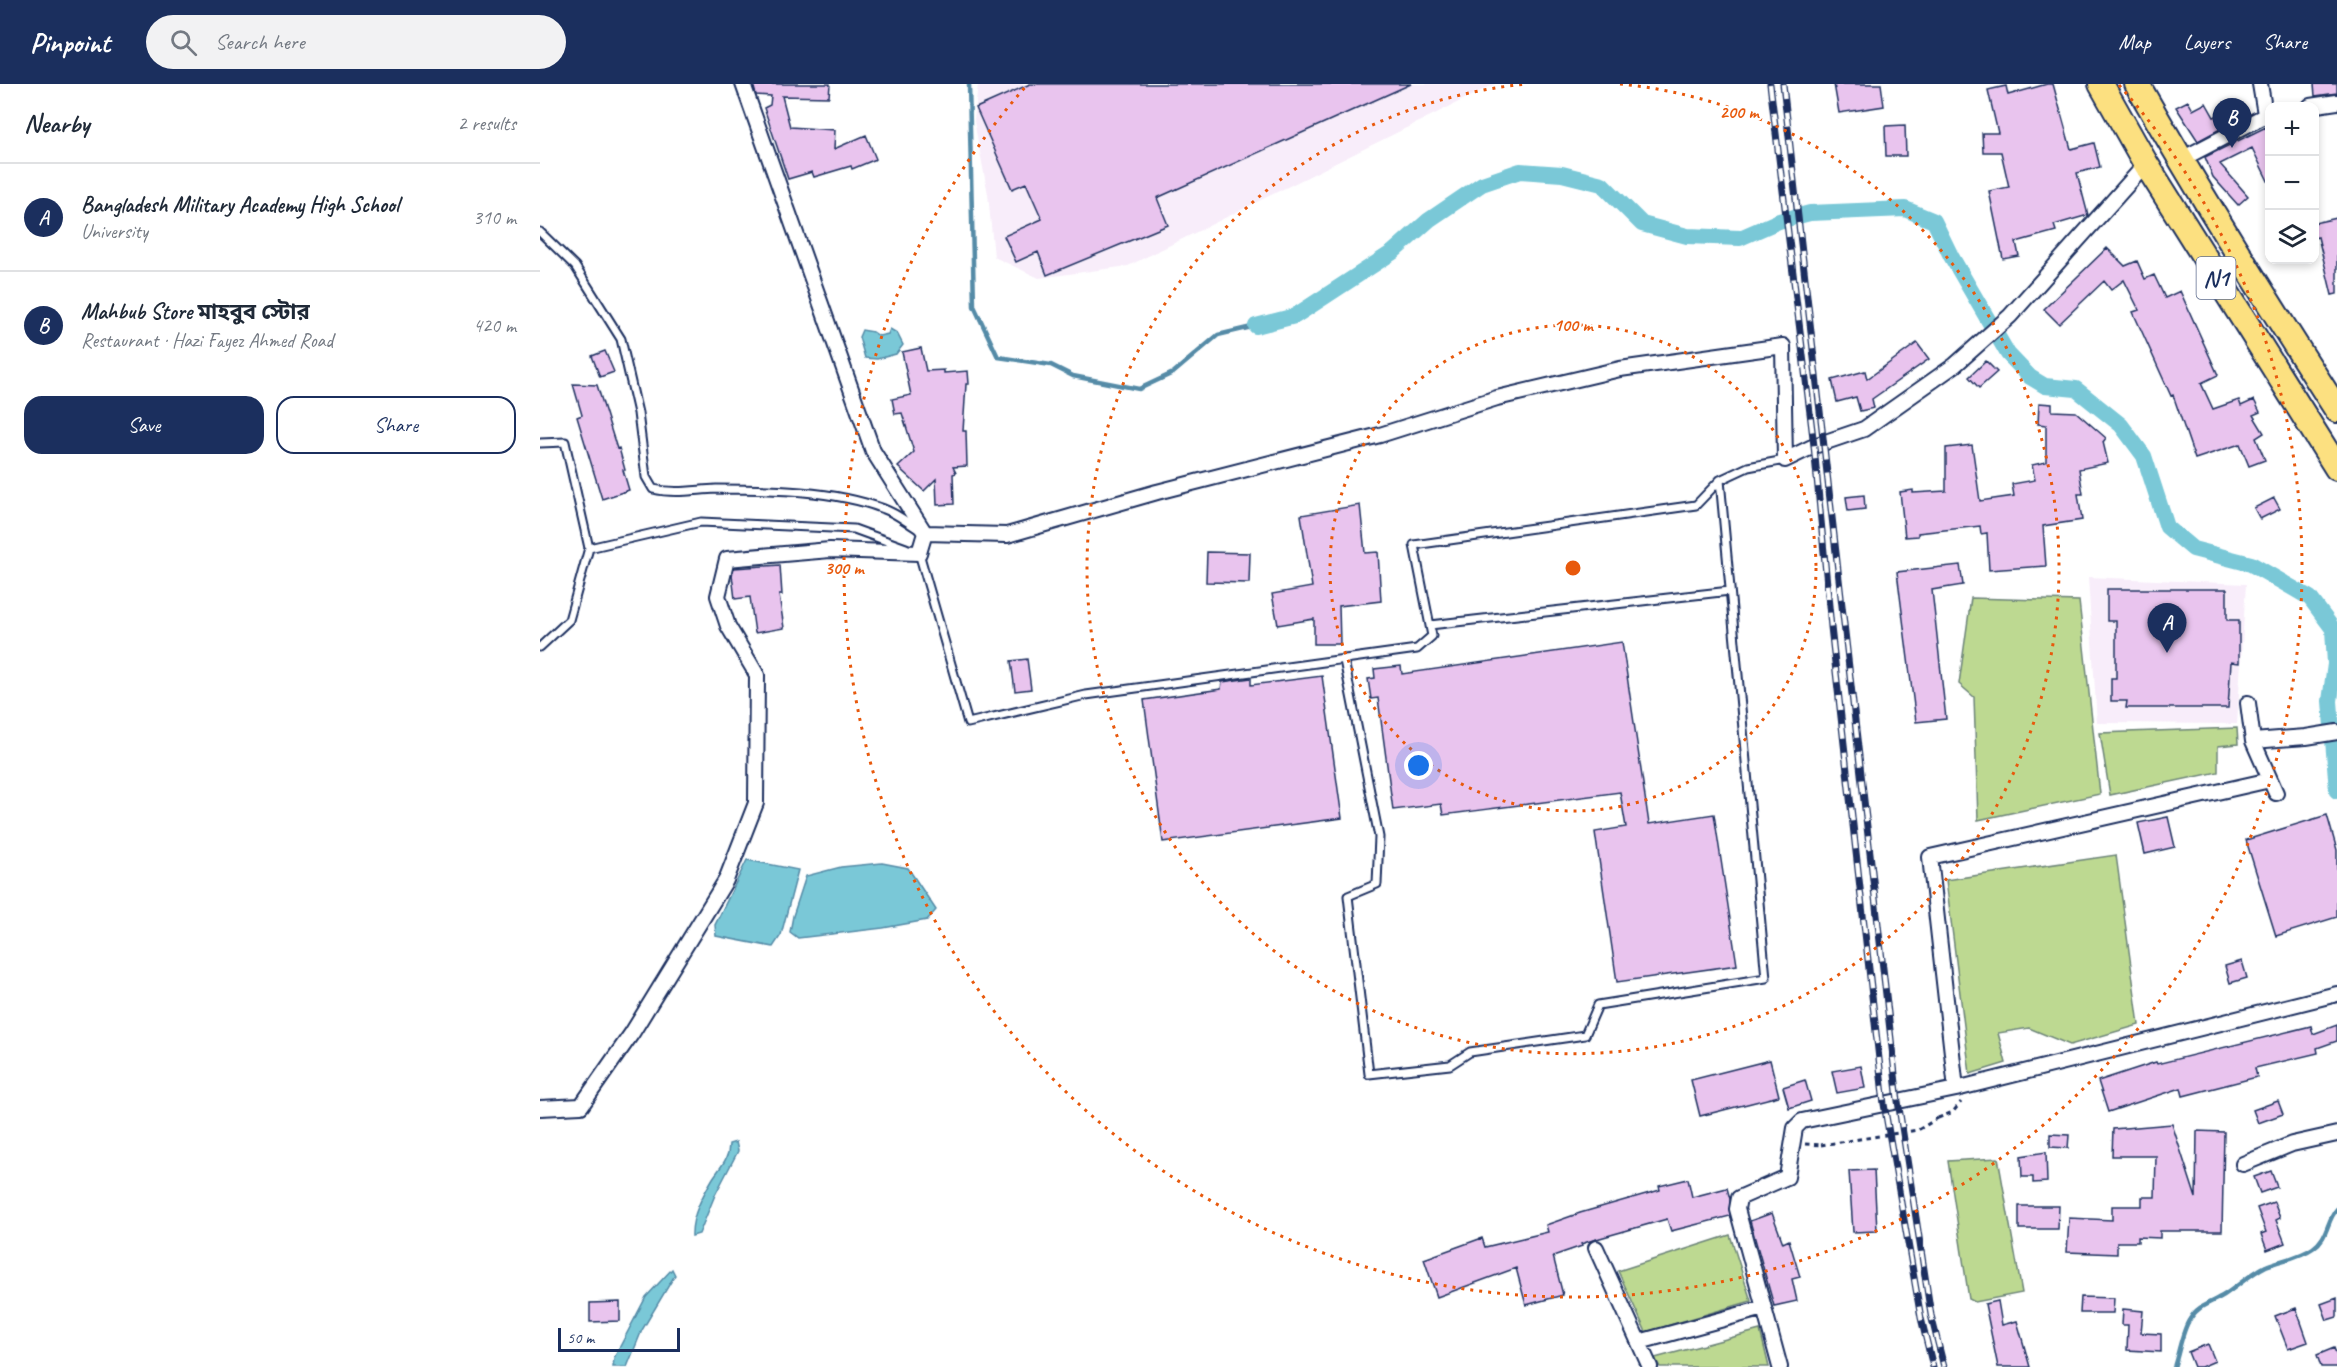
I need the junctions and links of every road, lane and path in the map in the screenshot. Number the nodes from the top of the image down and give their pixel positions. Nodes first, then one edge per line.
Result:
1 (742, 84) edge
2 (2101, 84) edge
3 (2137, 84) edge
4 (2260, 84) edge
5 (2337, 102) edge
6 (2265, 105) edge
7 (2319, 105) edge
8 (2265, 114) edge
9 (2180, 160) junction
10 (2146, 164) junction
11 (540, 232) edge
12 (2337, 410) edge
13 (540, 443) edge
14 (1785, 460) junction
15 (2337, 468) edge
16 (1720, 480) junction
17 (925, 533) junction
18 (589, 548) junction
19 (919, 553) junction
20 (1730, 591) junction
21 (1430, 625) junction
22 (540, 647) edge
23 (1344, 660) junction
24 (2248, 703) dead end
25 (2337, 732) edge
26 (2253, 741) junction
27 (2337, 994) edge
28 (1956, 1089) junction
29 (540, 1108) edge
30 (1938, 1118) dead end
31 (2337, 1134) edge
32 (1821, 1145) dead end
33 (2243, 1164) dead end
34 (1596, 1248) dead end
35 (1764, 1308) junction
36 (1638, 1342) junction
37 (1650, 1367) edge
38 (1780, 1367) edge

1 - 17 street
2 - 10 highway, N1
3 - 9 highway, N1
4 - 6 street
5 - 7 street
8 - 9 street
9 - 12 highway, N1
10 - 14 street
10 - 15 highway, N1
11 - 17 lane
13 - 18 lane
14 - 16 lane
14 - 17 street
16 - 20 lane
16 - 21 lane
17 - 19 street
18 - 19 lane
18 - 22 lane
19 - 23 lane
19 - 29 street
20 - 21 lane
20 - 23 lane
21 - 23 lane
24 - 26 street
25 - 26 street
26 - 28 street
27 - 28 street
28 - 35 street
30 - 32 path, bridge
31 - 33 street
34 - 36 street
35 - 36 street
35 - 38 street
36 - 37 street

